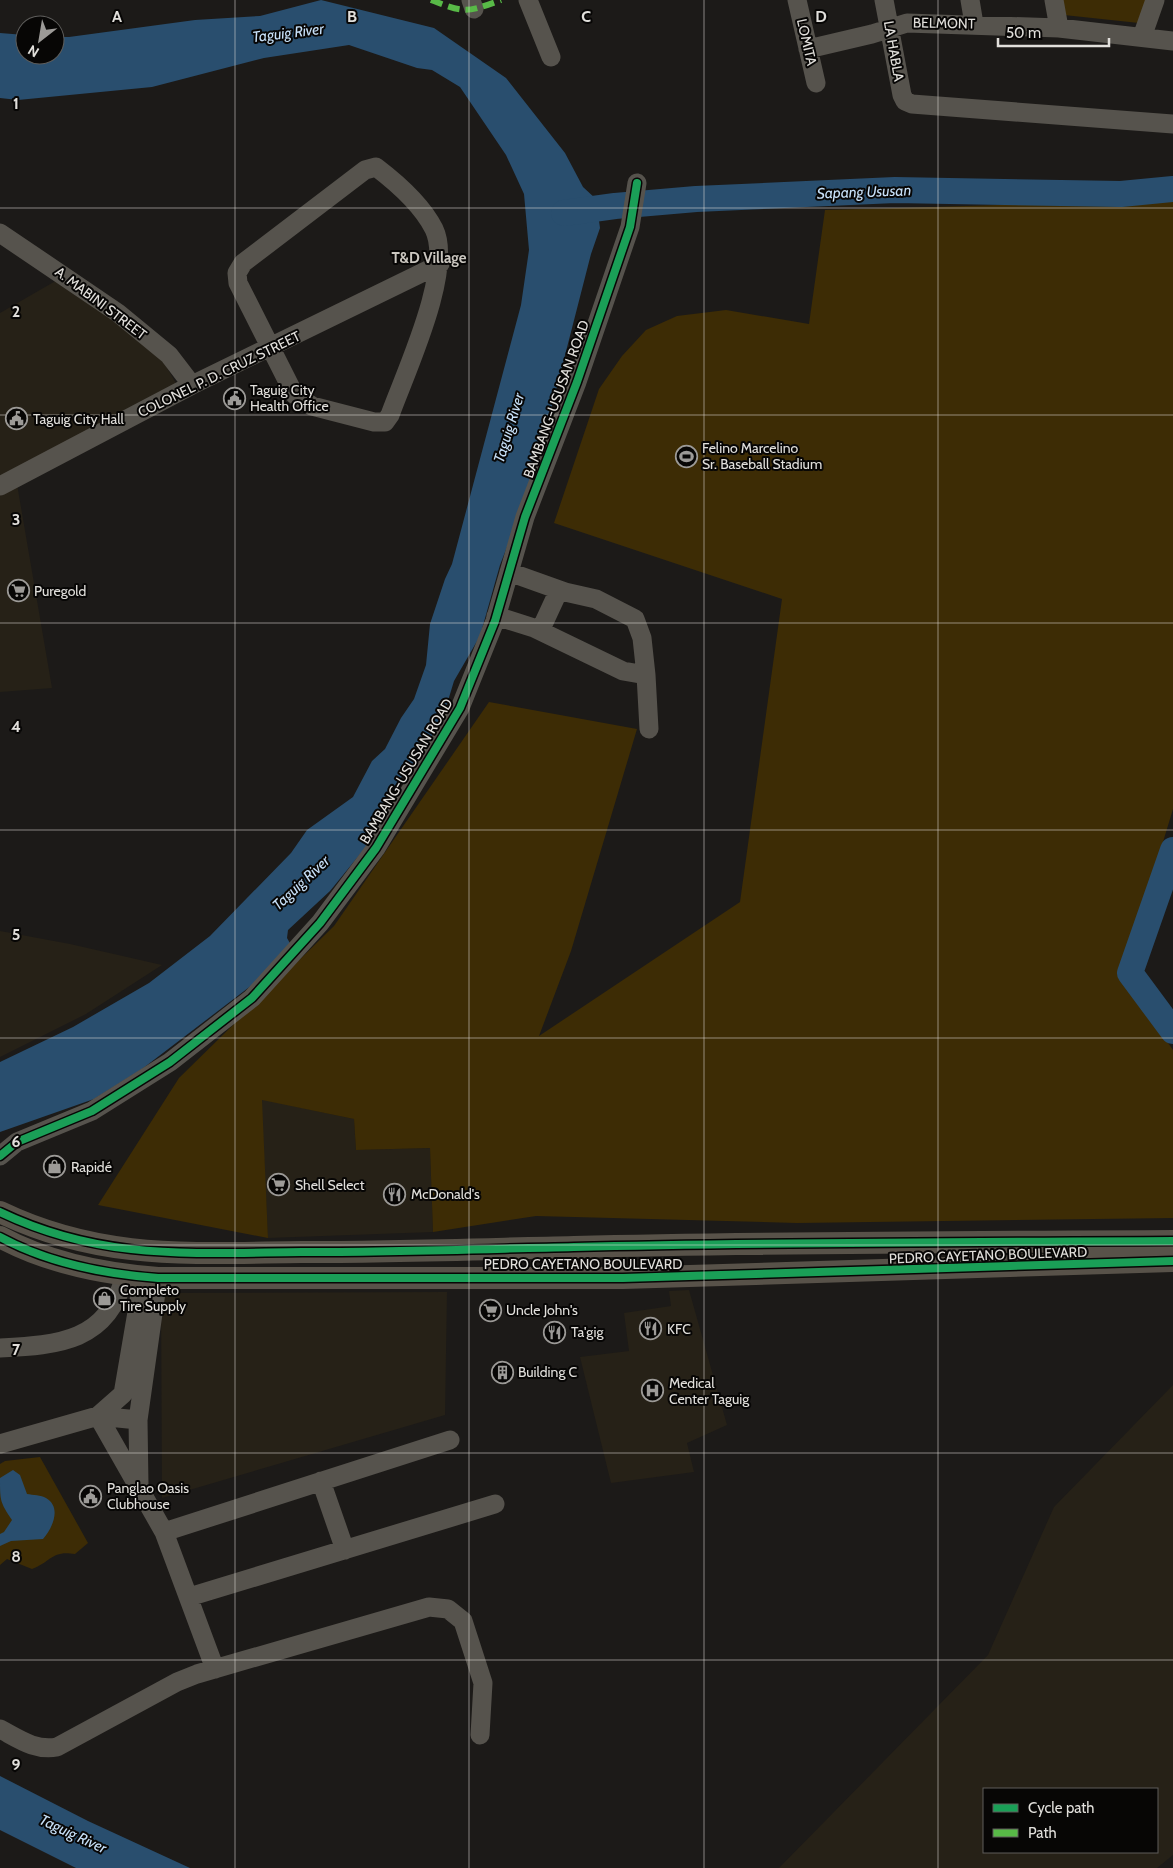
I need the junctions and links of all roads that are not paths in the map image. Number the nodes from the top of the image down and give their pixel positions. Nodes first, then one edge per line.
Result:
1 (528, 0) edge
2 (797, 0) edge
3 (884, 0) edge
4 (970, 0) edge
5 (1054, 0) edge
6 (1155, 0) edge
7 (974, 24) junction
8 (889, 28) junction
9 (1059, 28) junction
10 (1142, 37) junction
11 (1173, 41) edge
12 (808, 50) junction
13 (551, 57) dead end
14 (816, 83) dead end
15 (1173, 124) edge
16 (637, 190) dead end
17 (0, 232) edge
18 (440, 264) junction
19 (270, 348) junction
20 (192, 385) junction
21 (0, 486) edge
22 (509, 572) junction
23 (559, 590) junction
24 (496, 616) junction
25 (540, 631) junction
26 (646, 675) junction
27 (649, 729) dead end
28 (0, 1156) edge
29 (0, 1212) edge
30 (0, 1237) edge
31 (1173, 1241) edge
32 (675, 1245) junction
33 (209, 1253) junction
34 (1173, 1261) edge
35 (142, 1276) junction
36 (676, 1276) junction
37 (208, 1279) junction
38 (142, 1332) junction
39 (0, 1348) edge
40 (98, 1416) junction
41 (138, 1420) junction
42 (450, 1440) dead end
43 (0, 1444) edge
44 (321, 1481) junction
45 (139, 1490) junction
46 (495, 1504) dead end
47 (164, 1532) junction
48 (344, 1550) junction
49 (190, 1597) junction
50 (216, 1669) junction
51 (0, 1729) edge
52 (480, 1735) dead end

1 - 13 street
2 - 12 street, LOMITA
3 - 8 street, LA HABLA
4 - 7 street
5 - 9 street
6 - 10 street
7 - 8 street, BELMONT
7 - 9 street, BELMONT
8 - 12 street, BELMONT
8 - 15 street, LA HABLA
9 - 10 street, BELMONT
10 - 11 street, BELMONT
12 - 14 street, LOMITA
16 - 22 street, BAMBANG-USUSAN ROAD
17 - 20 street, A. MABINI STREET
18 - 19 street, COLONEL P. D. CRUZ STREET
18 - 19 street
18 - 19 street
19 - 20 street, COLONEL P. D. CRUZ STREET
20 - 21 street, COLONEL P. D. CRUZ STREET
22 - 23 street
22 - 24 street, BAMBANG-USUSAN ROAD
23 - 25 street
23 - 26 street
24 - 25 street
24 - 28 street, BAMBANG-USUSAN ROAD
25 - 26 street
26 - 27 street
29 - 33 main road, PEDRO CAYETANO BOULEVARD
30 - 35 main road, PEDRO CAYETANO BOULEVARD
31 - 32 main road, PEDRO CAYETANO BOULEVARD
32 - 33 main road, PEDRO CAYETANO BOULEVARD
32 - 36 main road
33 - 37 main road
34 - 36 main road, PEDRO CAYETANO BOULEVARD
35 - 37 main road, PEDRO CAYETANO BOULEVARD
35 - 38 street
35 - 39 street
36 - 37 main road, PEDRO CAYETANO BOULEVARD
38 - 40 street
38 - 41 street
40 - 41 street
40 - 43 street
40 - 45 street
41 - 45 street
42 - 44 street
44 - 47 street
44 - 48 street
45 - 47 street
46 - 48 street
47 - 49 street
48 - 49 street
49 - 50 street
50 - 51 street
50 - 52 street

